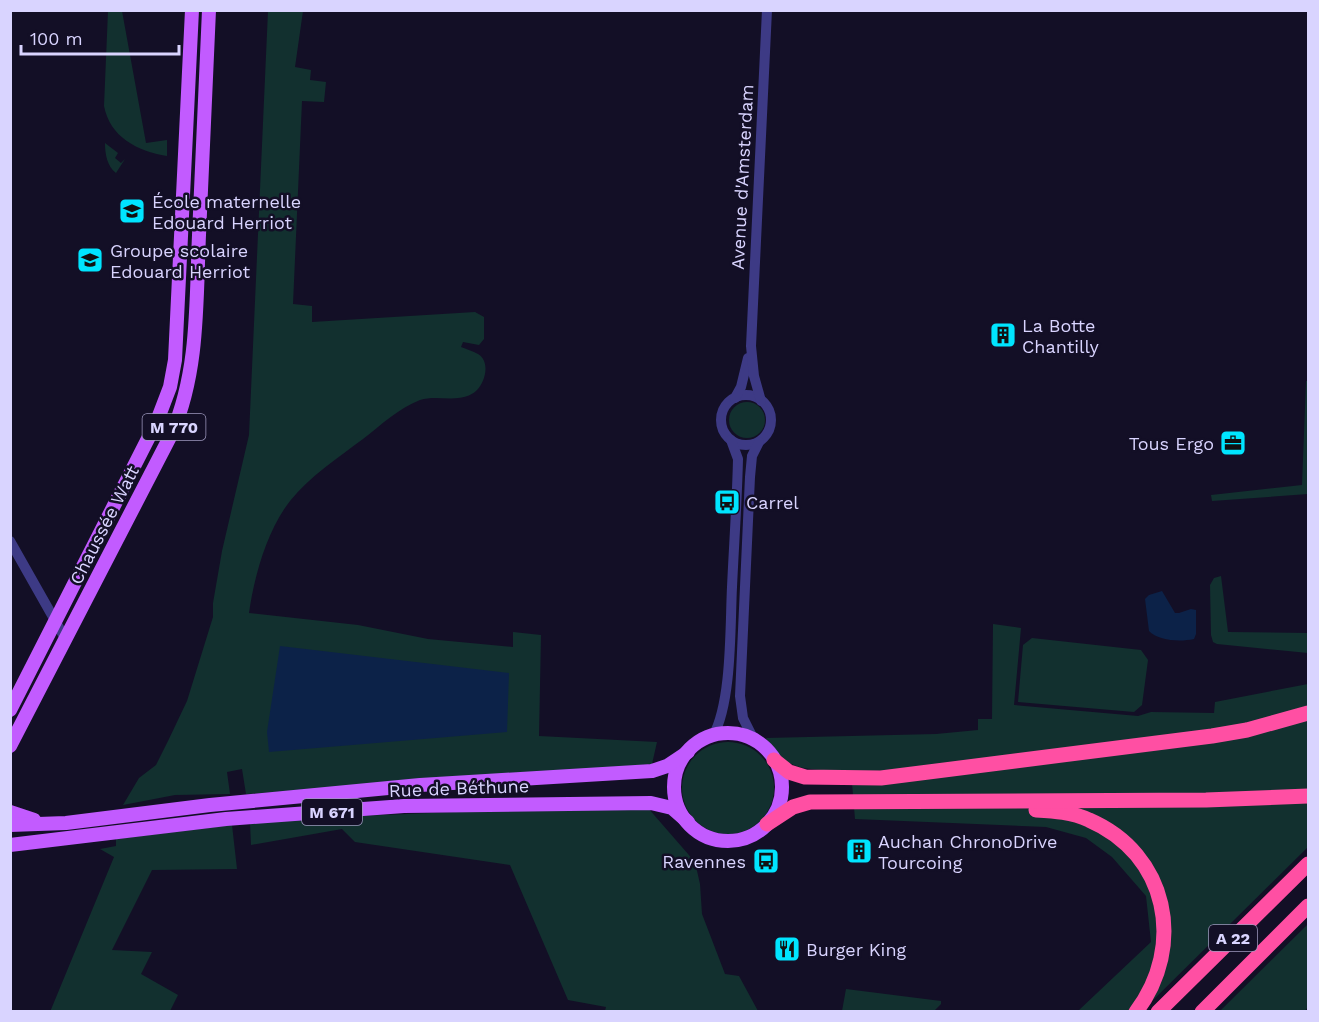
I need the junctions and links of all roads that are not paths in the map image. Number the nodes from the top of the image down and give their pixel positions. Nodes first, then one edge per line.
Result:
1 (192, 10) edge
2 (209, 10) edge
3 (767, 10) edge
4 (751, 346) junction
5 (735, 398) junction
6 (761, 400) junction
7 (731, 440) junction
8 (759, 442) junction
9 (10, 541) edge
10 (55, 620) junction
11 (66, 640) junction
12 (10, 710) edge
13 (1308, 713) edge
14 (713, 736) junction
15 (754, 740) junction
16 (10, 746) edge
17 (688, 752) junction
18 (774, 760) junction
19 (1308, 796) edge
20 (862, 802) junction
21 (10, 812) edge
22 (688, 822) junction
23 (66, 823) junction
24 (767, 824) junction
25 (10, 825) edge
26 (10, 845) edge
27 (1308, 864) edge
28 (1308, 906) edge
29 (1136, 1011) edge
30 (1158, 1011) edge
31 (1202, 1011) edge

1 - 10 main road, Chaussée Watt / M 770
2 - 11 main road, Chaussée Watt / M 770
3 - 4 street, Avenue d'Amsterdam
4 - 5 street, Avenue d'Amsterdam
4 - 6 street, Avenue d'Amsterdam
5 - 6 street
5 - 7 street
6 - 8 street
7 - 8 street
7 - 14 street
8 - 15 street
9 - 10 street
10 - 11 street
10 - 12 main road, Chaussée Watt / M 770
11 - 16 main road, Chaussée Watt / M 770
13 - 18 highway
14 - 15 main road
14 - 17 main road
15 - 18 main road
17 - 22 main road
17 - 23 main road, Rue de Béthune / M 671
18 - 24 main road
19 - 20 highway
20 - 24 highway
20 - 29 highway
21 - 23 main road, Rue de Béthune / M 671
22 - 24 main road
22 - 26 main road, Rue de Béthune / M 671
23 - 25 main road, Rue de Béthune / M 671
27 - 30 highway, A 22
28 - 31 highway, A 22

